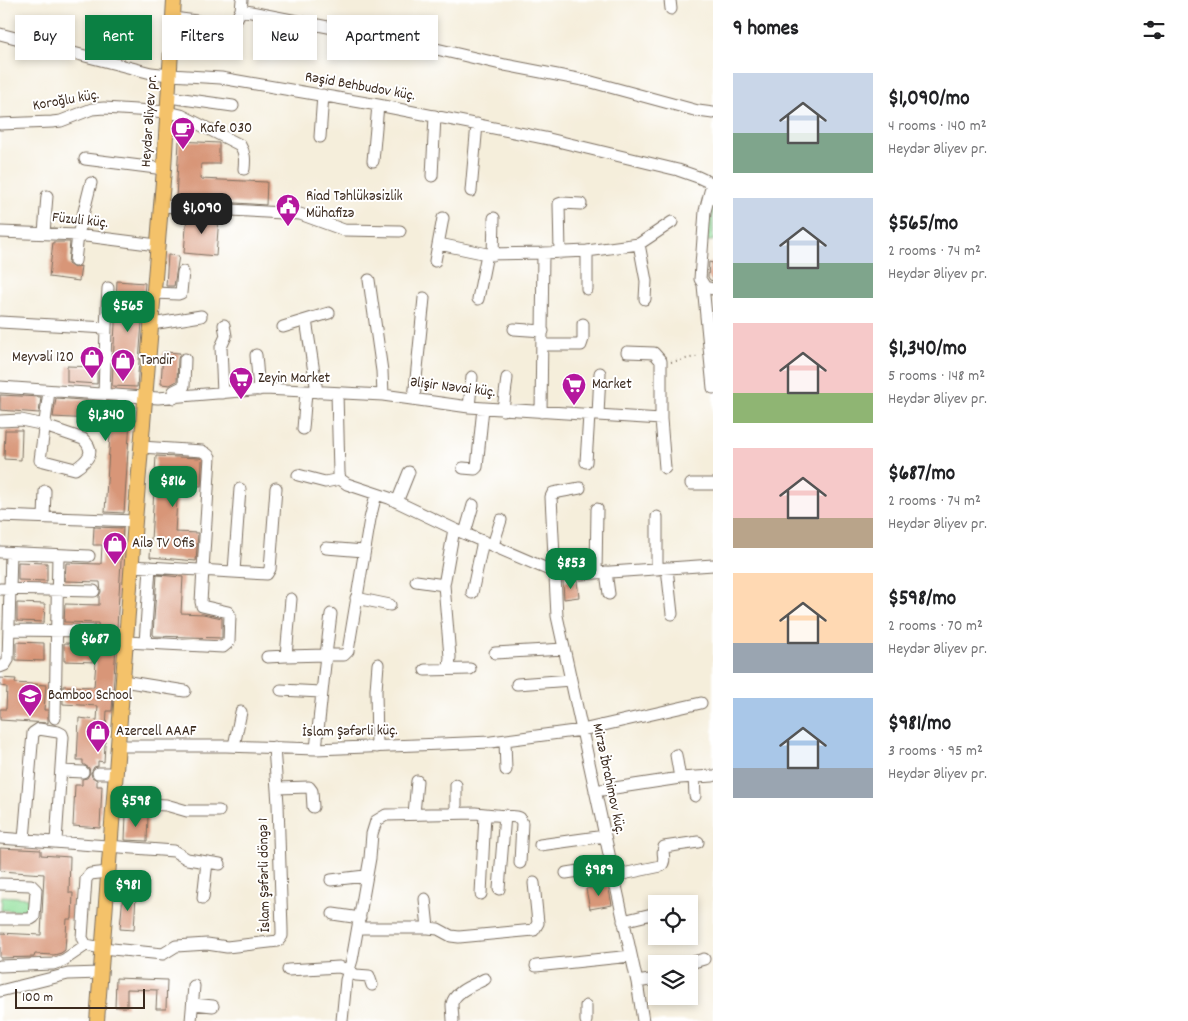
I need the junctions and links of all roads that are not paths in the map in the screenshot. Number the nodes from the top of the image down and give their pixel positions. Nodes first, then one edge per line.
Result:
1 (174, 0) edge
2 (242, 5) edge
3 (173, 15) edge
4 (0, 34) edge
5 (171, 60) edge
6 (170, 75) junction
7 (323, 95) junction
8 (169, 97) junction
9 (378, 105) junction
10 (234, 106) dead end
11 (168, 112) junction
12 (713, 113) edge
13 (435, 116) junction
14 (0, 124) edge
15 (477, 124) junction
16 (320, 137) dead end
17 (85, 159) dead end
18 (373, 161) dead end
19 (164, 169) junction
20 (244, 169) dead end
21 (432, 176) dead end
22 (91, 183) dead end
23 (713, 184) edge
24 (472, 191) dead end
25 (46, 196) dead end
26 (582, 204) dead end
27 (160, 206) junction
28 (443, 218) dead end
29 (494, 218) dead end
30 (672, 222) dead end
31 (400, 231) dead end
32 (0, 232) edge
33 (44, 233) junction
34 (78, 235) junction
35 (439, 244) junction
36 (640, 244) junction
37 (157, 245) junction
38 (587, 251) junction
39 (543, 253) junction
40 (560, 253) junction
41 (490, 254) junction
42 (708, 255) edge
43 (75, 261) dead end
44 (435, 261) dead end
45 (183, 272) dead end
46 (369, 280) dead end
47 (708, 287) edge
48 (108, 288) dead end
49 (587, 289) dead end
50 (154, 293) junction
51 (424, 298) dead end
52 (478, 299) dead end
53 (645, 299) dead end
54 (329, 313) dead end
55 (201, 316) dead end
56 (306, 320) junction
57 (0, 322) edge
58 (152, 324) junction
59 (583, 324) dead end
60 (224, 325) dead end
61 (282, 327) dead end
62 (106, 328) junction
63 (514, 329) dead end
64 (543, 331) junction
65 (543, 345) junction
66 (626, 352) dead end
67 (256, 354) dead end
68 (184, 359) dead end
69 (600, 373) dead end
70 (472, 377) dead end
71 (507, 378) dead end
72 (0, 387) edge
73 (713, 388) edge
74 (50, 390) junction
75 (259, 390) junction
76 (311, 392) junction
77 (223, 393) junction
78 (338, 394) junction
79 (104, 395) junction
80 (383, 395) junction
81 (146, 397) junction
82 (174, 398) junction
83 (414, 399) junction
84 (469, 407) junction
85 (483, 408) junction
86 (503, 410) junction
87 (541, 412) junction
88 (593, 415) junction
89 (661, 419) junction
90 (0, 421) edge
91 (45, 426) junction
92 (303, 429) dead end
93 (141, 447) junction
94 (586, 462) dead end
95 (463, 468) dead end
96 (665, 468) dead end
97 (409, 472) dead end
98 (298, 475) dead end
99 (340, 479) junction
100 (691, 484) dead end
101 (713, 484) edge
102 (276, 488) dead end
103 (580, 488) dead end
104 (240, 489) dead end
105 (44, 491) dead end
106 (376, 494) junction
107 (397, 502) junction
108 (473, 505) dead end
109 (597, 509) dead end
110 (0, 516) edge
111 (657, 517) dead end
112 (44, 518) junction
113 (501, 520) dead end
114 (135, 521) junction
115 (454, 529) junction
116 (465, 534) junction
117 (488, 543) junction
118 (326, 548) dead end
119 (364, 551) junction
120 (6, 553) edge
121 (58, 555) junction
122 (89, 556) dead end
123 (713, 565) edge
124 (131, 566) junction
125 (150, 567) junction
126 (662, 568) junction
127 (202, 569) junction
128 (234, 571) junction
129 (554, 572) junction
130 (601, 572) junction
131 (416, 581) dead end
132 (444, 585) junction
133 (5, 589) edge
134 (58, 590) junction
135 (94, 591) dead end
136 (472, 593) dead end
137 (609, 594) dead end
138 (356, 598) junction
139 (291, 599) dead end
140 (390, 605) dead end
141 (332, 614) dead end
142 (672, 614) dead end
143 (10, 630) junction
144 (92, 631) dead end
145 (57, 632) junction
146 (126, 642) junction
147 (145, 643) junction
148 (564, 649) junction
149 (495, 653) dead end
150 (326, 655) junction
151 (286, 656) junction
152 (267, 657) dead end
153 (378, 664) dead end
154 (0, 667) edge
155 (470, 669) dead end
156 (425, 670) dead end
157 (449, 670) junction
158 (571, 680) junction
159 (123, 681) junction
160 (517, 684) dead end
161 (281, 690) dead end
162 (186, 691) dead end
163 (321, 692) junction
164 (700, 703) dead end
165 (241, 712) dead end
166 (55, 718) dead end
167 (582, 730) junction
168 (505, 741) junction
169 (118, 746) junction
170 (234, 746) junction
171 (274, 747) junction
172 (378, 747) junction
173 (316, 749) junction
174 (676, 755) dead end
175 (506, 770) dead end
176 (61, 771) junction
177 (83, 772) dead end
178 (98, 772) dead end
179 (116, 773) junction
180 (713, 776) edge
181 (694, 777) junction
182 (680, 778) junction
183 (417, 781) dead end
184 (456, 785) dead end
185 (278, 788) junction
186 (595, 791) junction
187 (695, 796) dead end
188 (114, 802) junction
189 (313, 807) dead end
190 (219, 811) dead end
191 (414, 814) junction
192 (456, 814) junction
193 (484, 814) junction
194 (505, 815) junction
195 (605, 836) junction
196 (0, 838) edge
197 (24, 839) junction
198 (56, 841) junction
199 (698, 842) dead end
200 (540, 845) dead end
201 (110, 846) junction
202 (207, 862) junction
203 (220, 864) dead end
204 (520, 864) dead end
205 (612, 871) junction
206 (108, 872) junction
207 (566, 872) dead end
208 (366, 876) junction
209 (331, 880) dead end
210 (534, 883) dead end
211 (0, 884) edge
212 (499, 889) dead end
213 (481, 894) dead end
214 (203, 898) dead end
215 (425, 899) dead end
216 (332, 914) dead end
217 (648, 915) edge
218 (0, 919) edge
219 (623, 921) junction
220 (359, 923) junction
221 (428, 928) junction
222 (86, 945) junction
223 (102, 948) junction
224 (631, 956) junction
225 (704, 959) dead end
226 (698, 961) edge
227 (0, 966) edge
228 (536, 966) dead end
229 (288, 970) dead end
230 (349, 971) junction
231 (101, 973) junction
232 (486, 979) dead end
233 (648, 980) edge
234 (638, 982) junction
235 (372, 985) dead end
236 (194, 986) dead end
237 (0, 991) edge
238 (193, 1004) junction
239 (212, 1006) dead end
240 (586, 1006) dead end
241 (97, 1021) edge
242 (191, 1021) edge
243 (342, 1021) edge
244 (453, 1021) edge
245 (586, 1021) edge
246 (643, 1021) edge

1 - 3 main road, Heydər Əliyev pr.
2 - 12 street
4 - 6 street, Rəşid Behbudov küç.
5 - 6 main road, Heydər Əliyev pr.
6 - 7 street, Rəşid Behbudov küç.
6 - 8 main road, Heydər Əliyev pr.
7 - 9 street, Rəşid Behbudov küç.
7 - 16 street
8 - 10 street
8 - 11 main road, Heydər Əliyev pr.
9 - 13 street, Rəşid Behbudov küç.
9 - 18 street
11 - 14 street, Koroğlu küç.
11 - 19 main road, Heydər Əliyev pr.
11 - 20 street, Koroğlu küç.
13 - 15 street, Rəşid Behbudov küç.
13 - 21 street
15 - 23 street, Rəşid Behbudov küç.
15 - 24 street
17 - 19 street
19 - 27 main road, Heydər Əliyev pr.
22 - 34 street
23 - 42 street
25 - 33 street
26 - 40 street
27 - 31 street
27 - 37 main road, Heydər Əliyev pr.
28 - 35 street
29 - 41 street
30 - 36 street
32 - 33 street, Füzuli küç.
33 - 34 street, Füzuli küç.
34 - 37 street, Füzuli küç.
34 - 43 street
35 - 41 street
35 - 44 street
36 - 38 street
36 - 53 street
37 - 50 main road, Heydər Əliyev pr.
38 - 40 street
38 - 49 street
39 - 40 street
39 - 41 street
39 - 64 street
41 - 52 street
42 - 47 street
45 - 50 street
46 - 80 street
47 - 73 street
48 - 62 street
50 - 58 main road, Heydər Əliyev pr.
51 - 83 street
54 - 56 street
55 - 58 street
56 - 61 street
56 - 76 street
57 - 62 street
58 - 81 main road, Heydər Əliyev pr.
59 - 65 street
60 - 77 street
62 - 79 street
63 - 64 street
64 - 65 street
65 - 87 street
66 - 89 street
67 - 75 street
68 - 82 street
69 - 88 street
70 - 84 street
71 - 86 street
72 - 74 street, Əlişir Nəvai küç.
74 - 79 street, Əlişir Nəvai küç.
74 - 91 street
75 - 76 street, Əlişir Nəvai küç.
75 - 77 street, Əlişir Nəvai küç.
76 - 78 street, Əlişir Nəvai küç.
76 - 92 street
77 - 82 street, Əlişir Nəvai küç.
78 - 80 street, Əlişir Nəvai küç.
78 - 99 street
79 - 81 street, Əlişir Nəvai küç.
80 - 83 street, Əlişir Nəvai küç.
81 - 82 street, Əlişir Nəvai küç.
81 - 93 main road, Heydər Əliyev pr.
83 - 84 street, Əlişir Nəvai küç.
84 - 85 street, Əlişir Nəvai küç.
85 - 86 street, Əlişir Nəvai küç.
85 - 95 street
86 - 87 street, Əlişir Nəvai küç.
87 - 88 street, Əlişir Nəvai küç.
88 - 89 street, Əlişir Nəvai küç.
88 - 94 street
89 - 96 street
90 - 91 street
91 - 91 street
93 - 114 main road, Heydər Əliyev pr.
93 - 127 street
97 - 107 street
98 - 99 street
99 - 106 street
100 - 101 street
102 - 128 street
103 - 129 street, Mirzə İbrahimov küç.
104 - 128 street
105 - 112 street
106 - 107 street
106 - 119 street
107 - 115 street
108 - 116 street
109 - 130 street
110 - 112 street
111 - 126 street
112 - 114 street
113 - 117 street
114 - 124 main road, Heydər Əliyev pr.
115 - 116 street
115 - 132 street
116 - 117 street
117 - 129 street
117 - 136 street
118 - 119 street
119 - 138 street
120 - 121 street
120 - 133 street
121 - 122 street
121 - 134 street
123 - 126 street
124 - 125 street
124 - 146 main road, Heydər Əliyev pr.
125 - 127 street
125 - 147 street
126 - 130 street
126 - 142 street
127 - 128 street
127 - 147 street
129 - 130 street
129 - 148 street, Mirzə İbrahimov küç.
130 - 137 street
131 - 132 street
132 - 157 street
133 - 134 street
133 - 143 street
134 - 135 street
134 - 145 street
138 - 140 street
138 - 150 street
139 - 151 street
141 - 150 street
143 - 145 street
143 - 154 street
144 - 145 street
145 - 166 street
146 - 147 street
146 - 159 main road, Heydər Əliyev pr.
148 - 149 street
148 - 158 street, Mirzə İbrahimov küç.
150 - 151 street
150 - 163 street
151 - 152 street
153 - 172 street
155 - 157 street
156 - 157 street
158 - 160 street
158 - 167 street, Mirzə İbrahimov küç.
159 - 162 street
159 - 169 main road, Heydər Əliyev pr.
161 - 163 street
163 - 173 street
164 - 167 street, İslam Şəfərli küç.
165 - 170 street
167 - 168 street, İslam Şəfərli küç.
167 - 186 street, Mirzə İbrahimov küç.
168 - 172 street, İslam Şəfərli küç.
168 - 175 street
169 - 170 street, İslam Şəfərli küç.
169 - 179 main road, Heydər Əliyev pr.
170 - 171 street, İslam Şəfərli küç.
171 - 173 street, İslam Şəfərli küç.
171 - 185 street, İslam Şəfərli döngə 1
172 - 173 street, İslam Şəfərli küç.
174 - 182 street
176 - 177 street
176 - 197 street
176 - 198 street
178 - 179 street
179 - 188 main road, Heydər Əliyev pr.
180 - 181 street
181 - 182 street
181 - 187 street
182 - 186 street
183 - 191 street
184 - 192 street
185 - 189 street
185 - 223 street, İslam Şəfərli döngə 1
186 - 195 street, Mirzə İbrahimov küç.
188 - 190 street
188 - 201 main road, Heydər Əliyev pr.
191 - 192 street
191 - 208 street
192 - 193 street
193 - 194 street
193 - 213 street
194 - 204 street
194 - 212 street
195 - 200 street
195 - 205 street, Mirzə İbrahimov küç.
196 - 197 street
197 - 198 street
198 - 201 street
199 - 205 street
201 - 202 street
201 - 206 main road, Heydər Əliyev pr.
202 - 203 street
202 - 214 street
205 - 207 street
205 - 219 street, Mirzə İbrahimov küç.
206 - 222 street
206 - 223 main road, Heydər Əliyev pr.
208 - 209 street
208 - 220 street
210 - 221 street
211 - 218 street
215 - 221 street
216 - 220 street
217 - 219 street
219 - 224 street, Mirzə İbrahimov küç.
220 - 221 street
220 - 230 street
222 - 223 street
222 - 227 street
223 - 231 main road, Heydər Əliyev pr.
224 - 228 street
224 - 234 street, Mirzə İbrahimov küç.
225 - 226 street
229 - 230 street
230 - 235 street
230 - 243 street
231 - 237 street
231 - 241 main road, Heydər Əliyev pr.
232 - 244 street
233 - 234 street
234 - 246 street, Mirzə İbrahimov küç.
236 - 238 street
238 - 239 street
238 - 242 street
240 - 245 street

